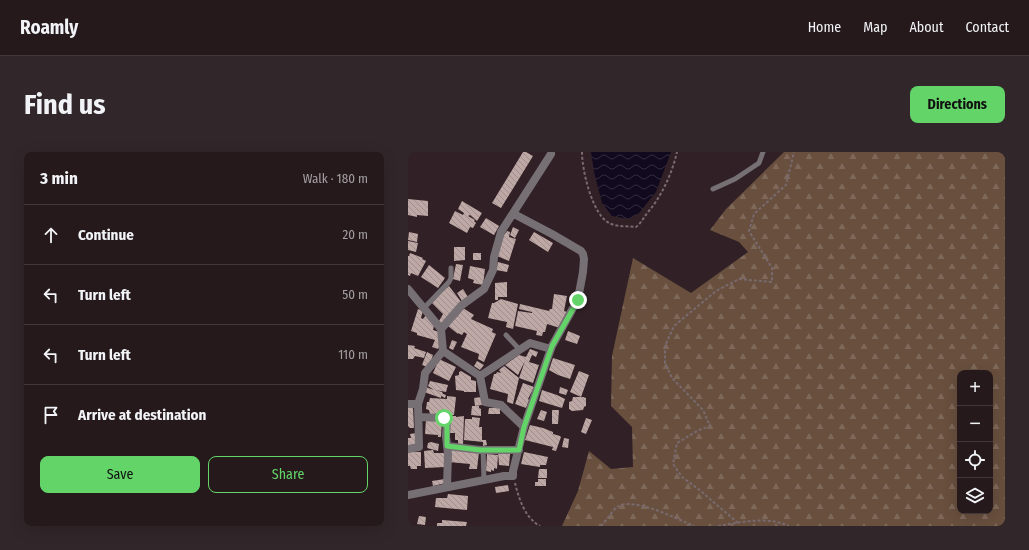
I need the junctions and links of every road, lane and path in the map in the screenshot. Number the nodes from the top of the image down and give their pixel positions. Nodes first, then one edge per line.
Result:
1 (582, 152) edge
2 (677, 152) edge
3 (763, 152) edge
4 (794, 152) edge
5 (551, 154) dead end
6 (713, 189) dead end
7 (514, 214) junction
8 (451, 268) dead end
9 (408, 289) edge
10 (424, 308) junction
11 (441, 329) junction
12 (506, 335) dead end
13 (551, 349) junction
14 (520, 350) junction
15 (444, 351) junction
16 (480, 376) junction
17 (408, 404) edge
18 (418, 404) junction
19 (419, 417) junction
20 (524, 427) junction
21 (447, 446) junction
22 (408, 449) edge
23 (483, 449) junction
24 (519, 450) junction
25 (513, 476) junction
26 (484, 480) junction
27 (447, 487) junction
28 (408, 495) edge
29 (738, 523) junction
30 (536, 525) edge
31 (540, 526) edge
32 (601, 526) edge
33 (694, 526) edge
34 (718, 526) edge
35 (789, 526) edge

1 - 2 path
3 - 6 lane
4 - 29 path
5 - 7 street
7 - 11 street
7 - 13 street
8 - 10 lane
9 - 10 street
10 - 11 street
11 - 15 street
12 - 14 lane
13 - 14 street
13 - 20 street
14 - 16 street
15 - 16 street
15 - 18 street
16 - 20 street
17 - 18 street
18 - 19 street
19 - 21 street
19 - 22 street
20 - 24 street
21 - 23 street
21 - 27 street
23 - 24 street
23 - 26 lane
24 - 25 street
25 - 26 street
25 - 30 path
26 - 27 street
27 - 28 street
29 - 34 path
29 - 35 path
30 - 31 path
32 - 33 path

